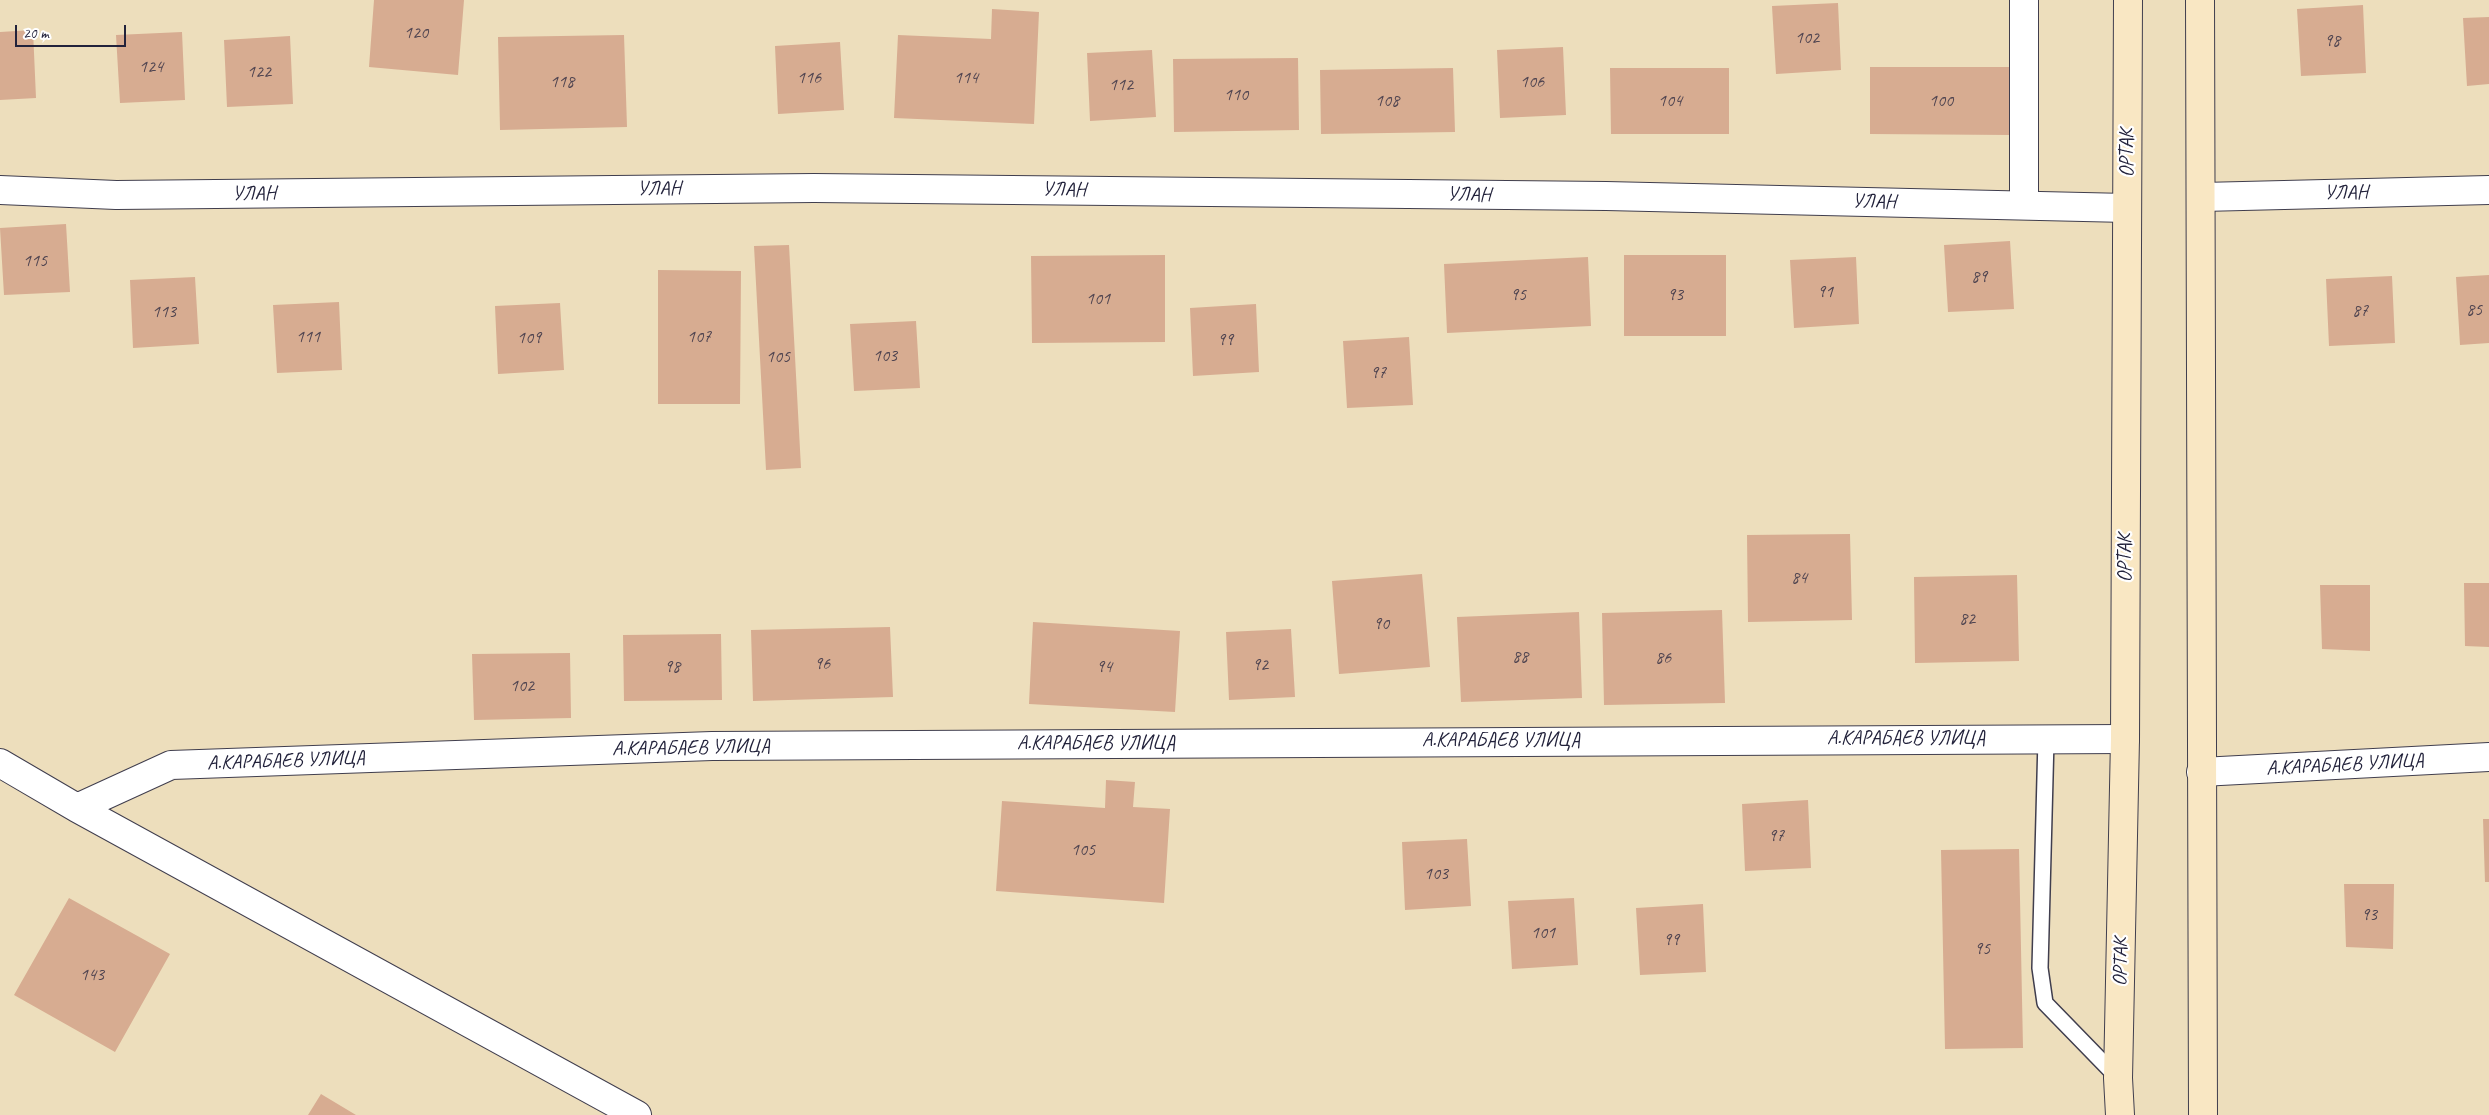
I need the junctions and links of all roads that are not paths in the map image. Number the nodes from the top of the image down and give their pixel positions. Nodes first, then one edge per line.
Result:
1 (2024, 0) edge
2 (2128, 0) edge
3 (2200, 0) edge
4 (0, 190) edge
5 (2489, 190) edge
6 (2202, 197) junction
7 (2024, 205) junction
8 (2128, 208) junction
9 (2125, 738) junction
10 (2046, 739) junction
11 (2489, 758) edge
12 (0, 763) edge
13 (2201, 772) junction
14 (77, 808) junction
15 (2118, 1078) junction
16 (637, 1115) edge
17 (2120, 1115) edge
18 (2203, 1115) edge

1 - 7 street
2 - 8 street, ОРТАК
3 - 6 street
4 - 7 street, УЛАН
5 - 6 street, УЛАН
6 - 13 street
7 - 8 street, УЛАН
8 - 9 street, ОРТАК
9 - 10 street, А.КАРАБАЕВ УЛИЦА
9 - 15 street, ОРТАК
10 - 14 street, А.КАРАБАЕВ УЛИЦА
10 - 15 lane
11 - 13 street, А.КАРАБАЕВ УЛИЦА
12 - 14 street
13 - 18 street
14 - 16 street
15 - 17 street, ОРТАК

